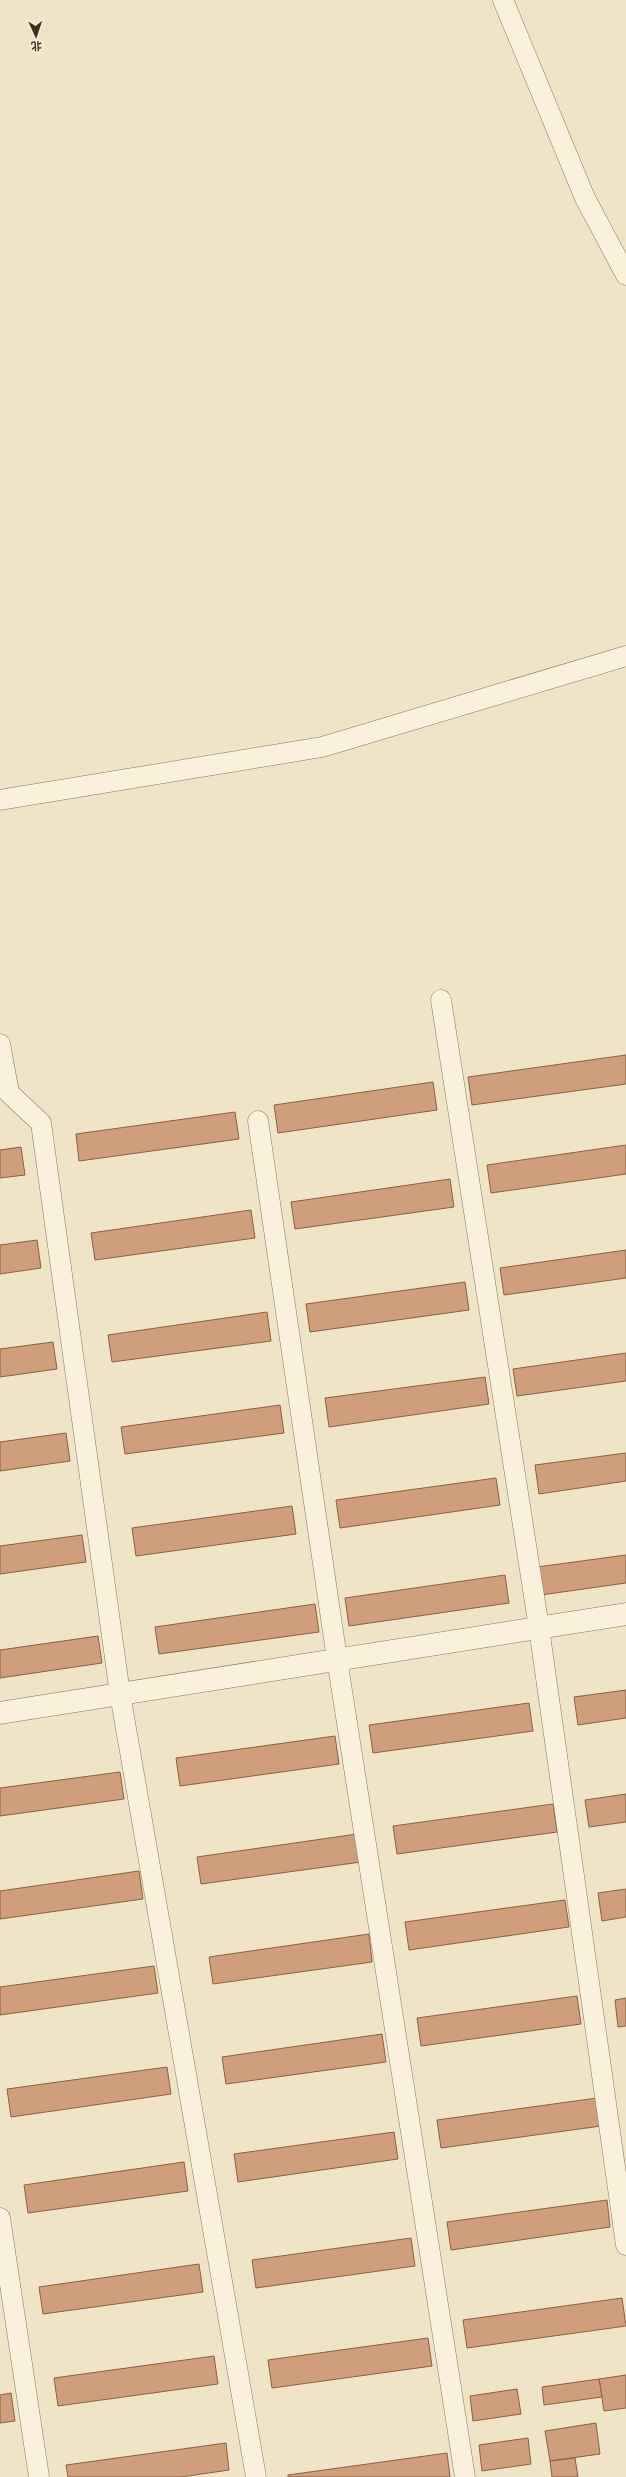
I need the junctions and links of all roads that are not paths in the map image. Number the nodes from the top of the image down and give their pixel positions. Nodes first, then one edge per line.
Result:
1 (503, 0) edge
2 (626, 275) edge
3 (626, 656) edge
4 (0, 800) edge
5 (441, 1000) dead end
6 (0, 1044) edge
7 (258, 1121) dead end
8 (626, 1614) edge
9 (539, 1628) junction
10 (337, 1660) junction
11 (120, 1694) junction
12 (0, 1713) edge
13 (0, 2218) edge
14 (626, 2246) edge
15 (39, 2477) edge
16 (256, 2477) edge
17 (465, 2477) edge

1 - 2 lane
3 - 4 lane
5 - 9 lane
6 - 11 lane
7 - 10 lane
8 - 9 street
9 - 10 street
9 - 14 lane
10 - 11 street
10 - 17 lane
11 - 12 street
11 - 16 lane
13 - 15 lane

